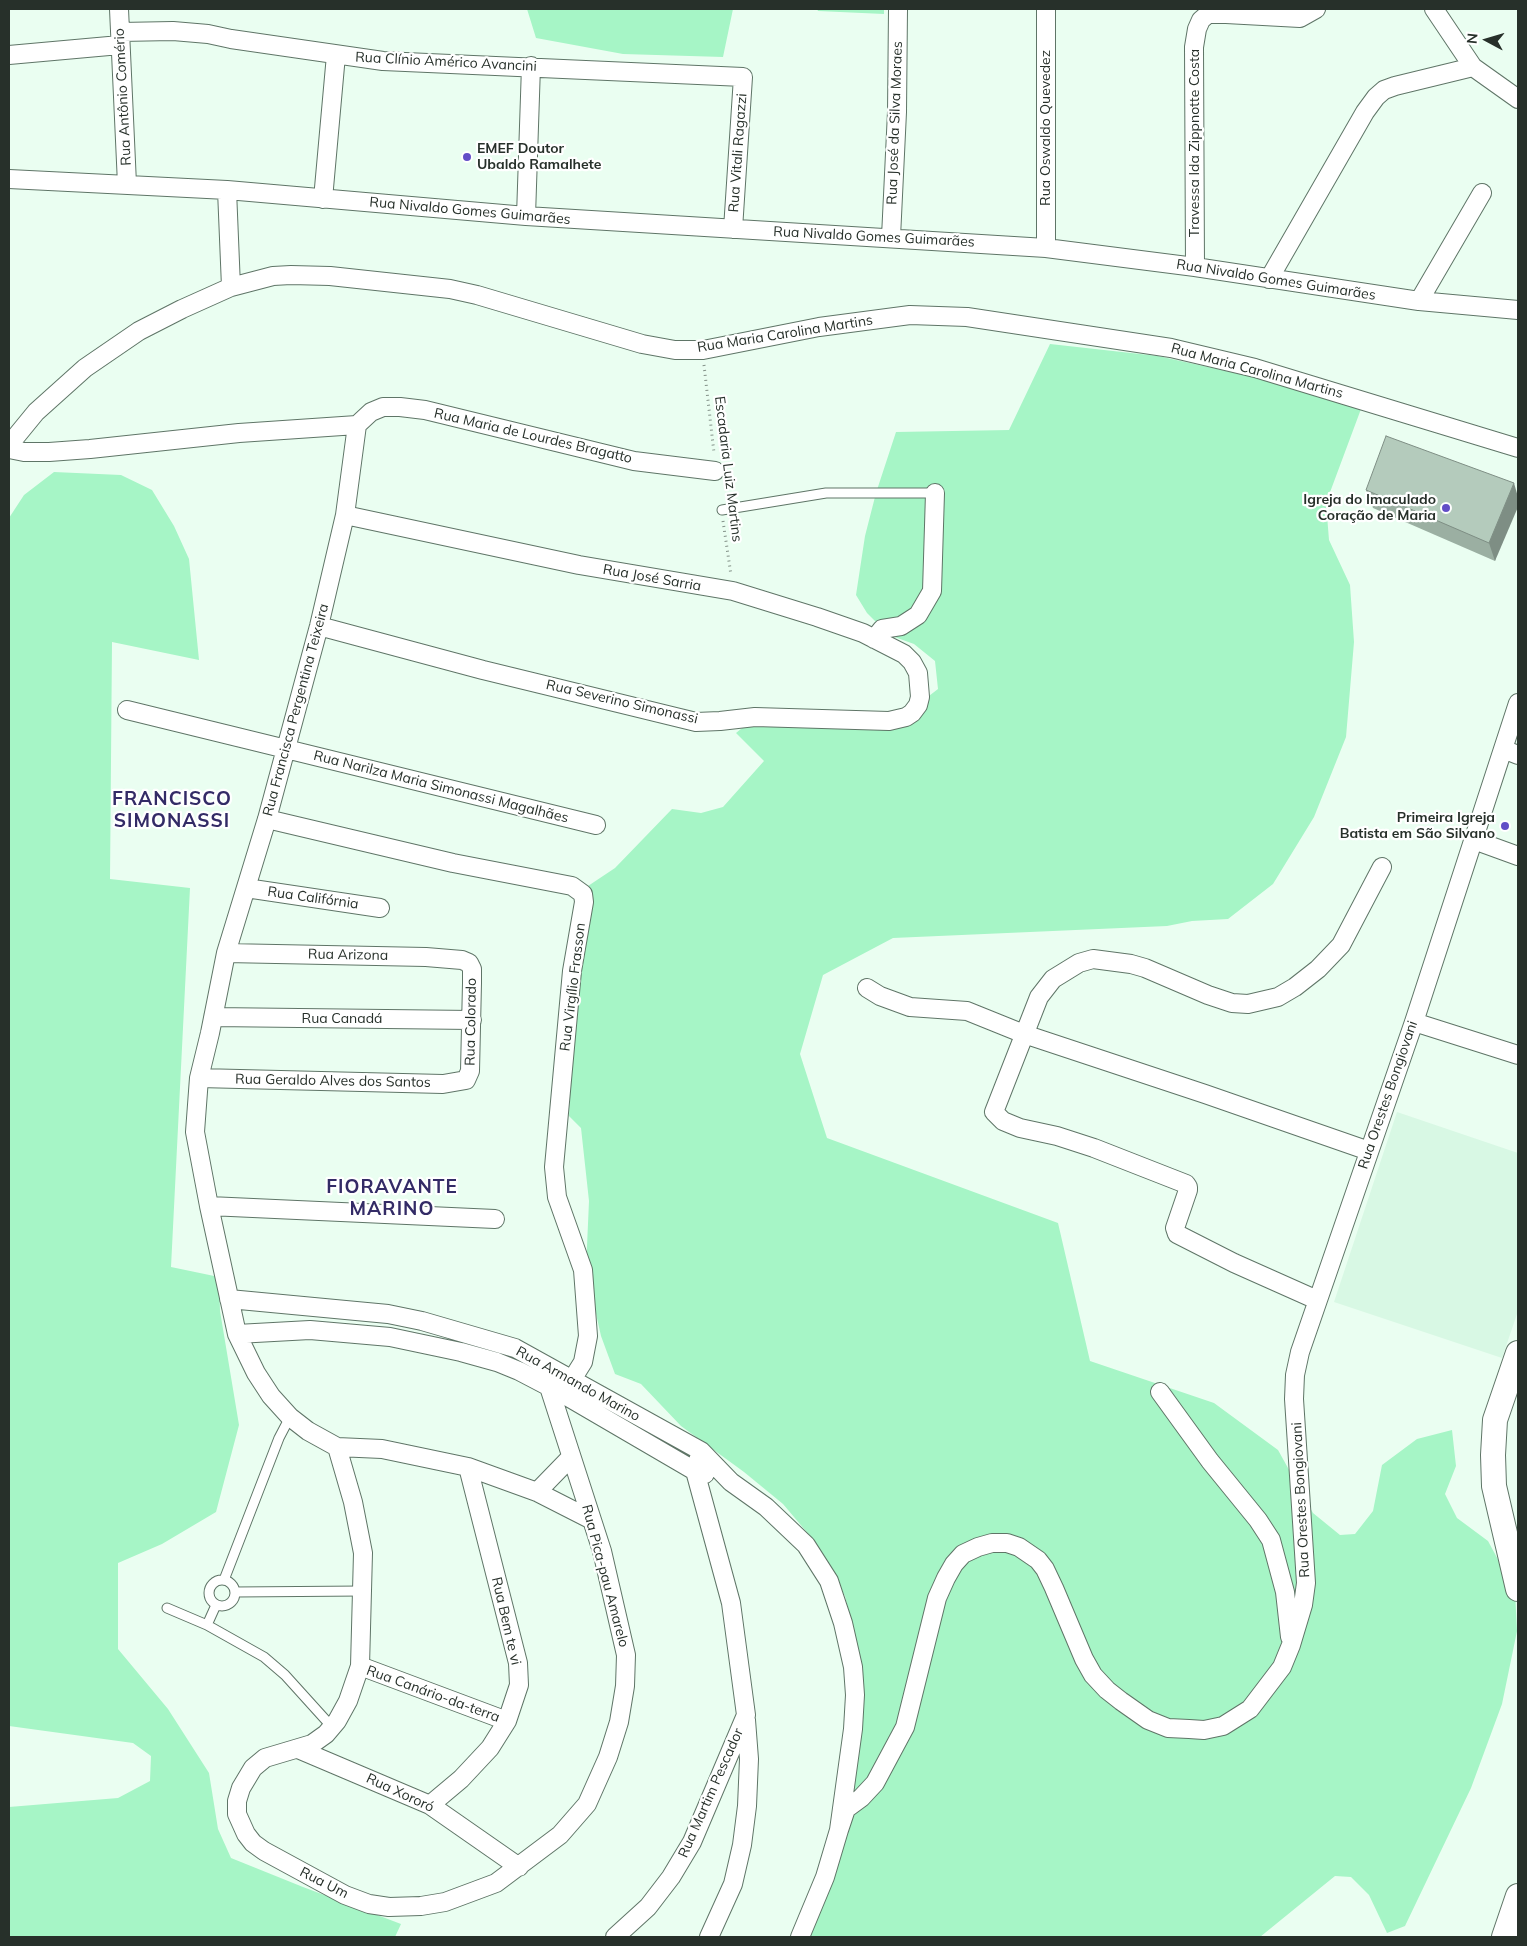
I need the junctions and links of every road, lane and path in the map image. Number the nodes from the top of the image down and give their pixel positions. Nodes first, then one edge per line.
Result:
1 (119, 9) edge
2 (898, 9) edge
3 (1046, 9) edge
4 (1316, 9) edge
5 (1434, 9) edge
6 (120, 39) junction
7 (9, 55) edge
8 (336, 55) junction
9 (531, 66) junction
10 (1473, 67) junction
11 (744, 77) joint
12 (1518, 100) edge
13 (9, 179) edge
14 (127, 184) junction
15 (227, 190) junction
16 (1482, 193) dead end
17 (323, 199) junction
18 (526, 216) junction
19 (733, 229) junction
20 (891, 238) junction
21 (1046, 248) junction
22 (1195, 267) junction
23 (1269, 279) junction
24 (230, 287) junction
25 (1419, 301) junction
26 (1518, 310) edge
27 (702, 350) junction
28 (357, 425) junction
29 (9, 445) edge
30 (1518, 448) edge
31 (9, 449) edge
32 (716, 471) joint
33 (935, 493) joint
34 (722, 510) joint
35 (345, 515) junction
36 (733, 591) junction
37 (319, 626) junction
38 (874, 639) junction
39 (920, 697) joint
40 (1518, 703) edge
41 (127, 710) dead end
42 (286, 749) junction
43 (1511, 752) edge
44 (267, 819) junction
45 (596, 825) dead end
46 (1474, 840) junction
47 (1518, 856) edge
48 (1382, 866) dead end
49 (246, 888) junction
50 (380, 908) dead end
51 (226, 954) junction
52 (469, 963) joint
53 (867, 988) dead end
54 (213, 1017) junction
55 (472, 1020) junction
56 (1414, 1022) junction
57 (1024, 1034) junction
58 (1518, 1055) edge
59 (198, 1078) junction
60 (466, 1080) joint
61 (1369, 1152) junction
62 (209, 1206) junction
63 (495, 1219) dead end
64 (229, 1299) junction
65 (1317, 1300) junction
66 (237, 1334) junction
67 (1518, 1353) edge
68 (573, 1379) junction
69 (556, 1390) junction
70 (1160, 1392) dead end
71 (290, 1417) junction
72 (337, 1447) junction
73 (700, 1451) junction
74 (571, 1457) junction
75 (468, 1467) junction
76 (695, 1471) junction
77 (731, 1482) junction
78 (537, 1492) junction
79 (592, 1520) junction
80 (224, 1580) junction
81 (1518, 1587) edge
82 (363, 1591) junction
83 (235, 1592) junction
84 (216, 1605) junction
85 (167, 1608) dead end
86 (207, 1625) junction
87 (1291, 1645) junction
88 (360, 1666) junction
89 (746, 1715) junction
90 (507, 1721) junction
91 (332, 1727) junction
92 (298, 1749) junction
93 (430, 1806) junction
94 (839, 1830) junction
95 (519, 1867) junction
96 (1518, 1896) edge
97 (421, 1906) joint
98 (615, 1937) edge
99 (709, 1937) edge
100 (800, 1937) edge
101 (1504, 1937) edge

1 - 6 street, Rua Antônio Comério
2 - 20 street, Rua José da Silva Moraes
3 - 21 street, Rua Oswaldo Quevedez
4 - 22 street, Travessa Ida Zippnotte Costa
5 - 10 street
6 - 7 street, Rua Clínio Américo Avancini
6 - 8 street, Rua Clínio Américo Avancini
6 - 14 street, Rua Antônio Comério
8 - 9 street, Rua Clínio Américo Avancini
8 - 17 street
9 - 11 street, Rua Clínio Américo Avancini
9 - 18 street
10 - 12 street
10 - 23 street
11 - 19 street, Rua Vitali Ragazzi
13 - 14 street, Rua Nivaldo Gomes Guimarães
14 - 15 street, Rua Nivaldo Gomes Guimarães
15 - 17 street, Rua Nivaldo Gomes Guimarães
15 - 24 street
16 - 25 street
17 - 18 street, Rua Nivaldo Gomes Guimarães
18 - 19 street, Rua Nivaldo Gomes Guimarães
19 - 20 street, Rua Nivaldo Gomes Guimarães
20 - 21 street, Rua Nivaldo Gomes Guimarães
21 - 22 street, Rua Nivaldo Gomes Guimarães
22 - 23 street, Rua Nivaldo Gomes Guimarães
23 - 25 street, Rua Nivaldo Gomes Guimarães
24 - 27 street, Rua Maria Carolina Martins
24 - 29 street, Rua Maria Carolina Martins
25 - 26 street, Rua Nivaldo Gomes Guimarães
27 - 30 street, Rua Maria Carolina Martins
27 - 32 path, Escadaria Luiz Martins
28 - 31 street
28 - 32 street, Rua Maria de Lourdes Bragatto
28 - 35 street, Rua Francisca Pergentina Teixeira
33 - 34 lane
33 - 38 street
34 - 36 path, Escadaria Luiz Martins
35 - 36 street, Rua José Sarria
35 - 37 street, Rua Francisca Pergentina Teixeira
36 - 38 street, Rua José Sarria
37 - 39 street, Rua Severino Simonassi
37 - 42 street, Rua Francisca Pergentina Teixeira
38 - 39 street, Rua José Sarria
40 - 43 street, Rua Orestes Bongiovani
41 - 42 street, Rua Narilza Maria Simonassi Magalhães
42 - 44 street, Rua Francisca Pergentina Teixeira
42 - 45 street, Rua Narilza Maria Simonassi Magalhães
43 - 46 street, Rua Orestes Bongiovani
44 - 49 street, Rua Francisca Pergentina Teixeira
44 - 68 street, Rua Virgílio Frasson
46 - 47 street
46 - 56 street, Rua Orestes Bongiovani
48 - 57 street
49 - 50 street, Rua Califórnia
49 - 51 street, Rua Francisca Pergentina Teixeira
51 - 52 street, Rua Arizona
51 - 54 street, Rua Francisca Pergentina Teixeira
52 - 55 street, Rua Colorado
53 - 57 street
54 - 55 street, Rua Canadá
54 - 59 street, Rua Francisca Pergentina Teixeira
55 - 60 street, Rua Colorado
56 - 58 street
56 - 61 street, Rua Orestes Bongiovani
57 - 61 street
57 - 65 street
59 - 60 street, Rua Geraldo Alves dos Santos
59 - 62 street, Rua Francisca Pergentina Teixeira
61 - 65 street, Rua Orestes Bongiovani
62 - 63 street
62 - 64 street, Rua Francisca Pergentina Teixeira
64 - 66 street, Rua Francisca Pergentina Teixeira
64 - 68 street, Rua Armando Marino
65 - 87 street, Rua Orestes Bongiovani
66 - 69 street, Rua Armando Marino
66 - 71 street, Rua Francisca Pergentina Teixeira
67 - 81 main road
68 - 69 street, Rua Virgílio Frasson
68 - 73 street, Rua Armando Marino
69 - 74 street, Rua Pica-pau Amarelo
69 - 76 street, Rua Armando Marino
70 - 87 street
71 - 72 street, Rua Francisca Pergentina Teixeira
71 - 80 lane
72 - 75 street
72 - 82 street
73 - 76 street, Rua Martim Pescador
73 - 77 street, Rua Armando Marino
74 - 78 street
74 - 79 street, Rua Pica-pau Amarelo
75 - 78 street
75 - 90 street, Rua Bem te vi
76 - 77 street, Rua Armando Marino
76 - 89 street, Rua Martim Pescador
77 - 94 street, Rua Armando Marino
78 - 79 street
79 - 95 street, Rua Pica-pau Amarelo
80 - 83 lane
80 - 84 lane
82 - 83 lane
82 - 88 street
83 - 84 lane
84 - 86 lane
85 - 86 lane
86 - 91 lane
87 - 94 street, Rua Orestes Bongiovani
88 - 90 street, Rua Canário-da-terra
88 - 91 street
89 - 98 street, Rua Martim Pescador
89 - 99 street
90 - 93 street, Rua Bem te vi
91 - 92 street
92 - 93 street, Rua Xororó
92 - 97 street, Rua Um
93 - 95 street, Rua Xororó
94 - 100 street, Rua Armando Marino
95 - 97 street, Rua Pica-pau Amarelo
96 - 101 main road

